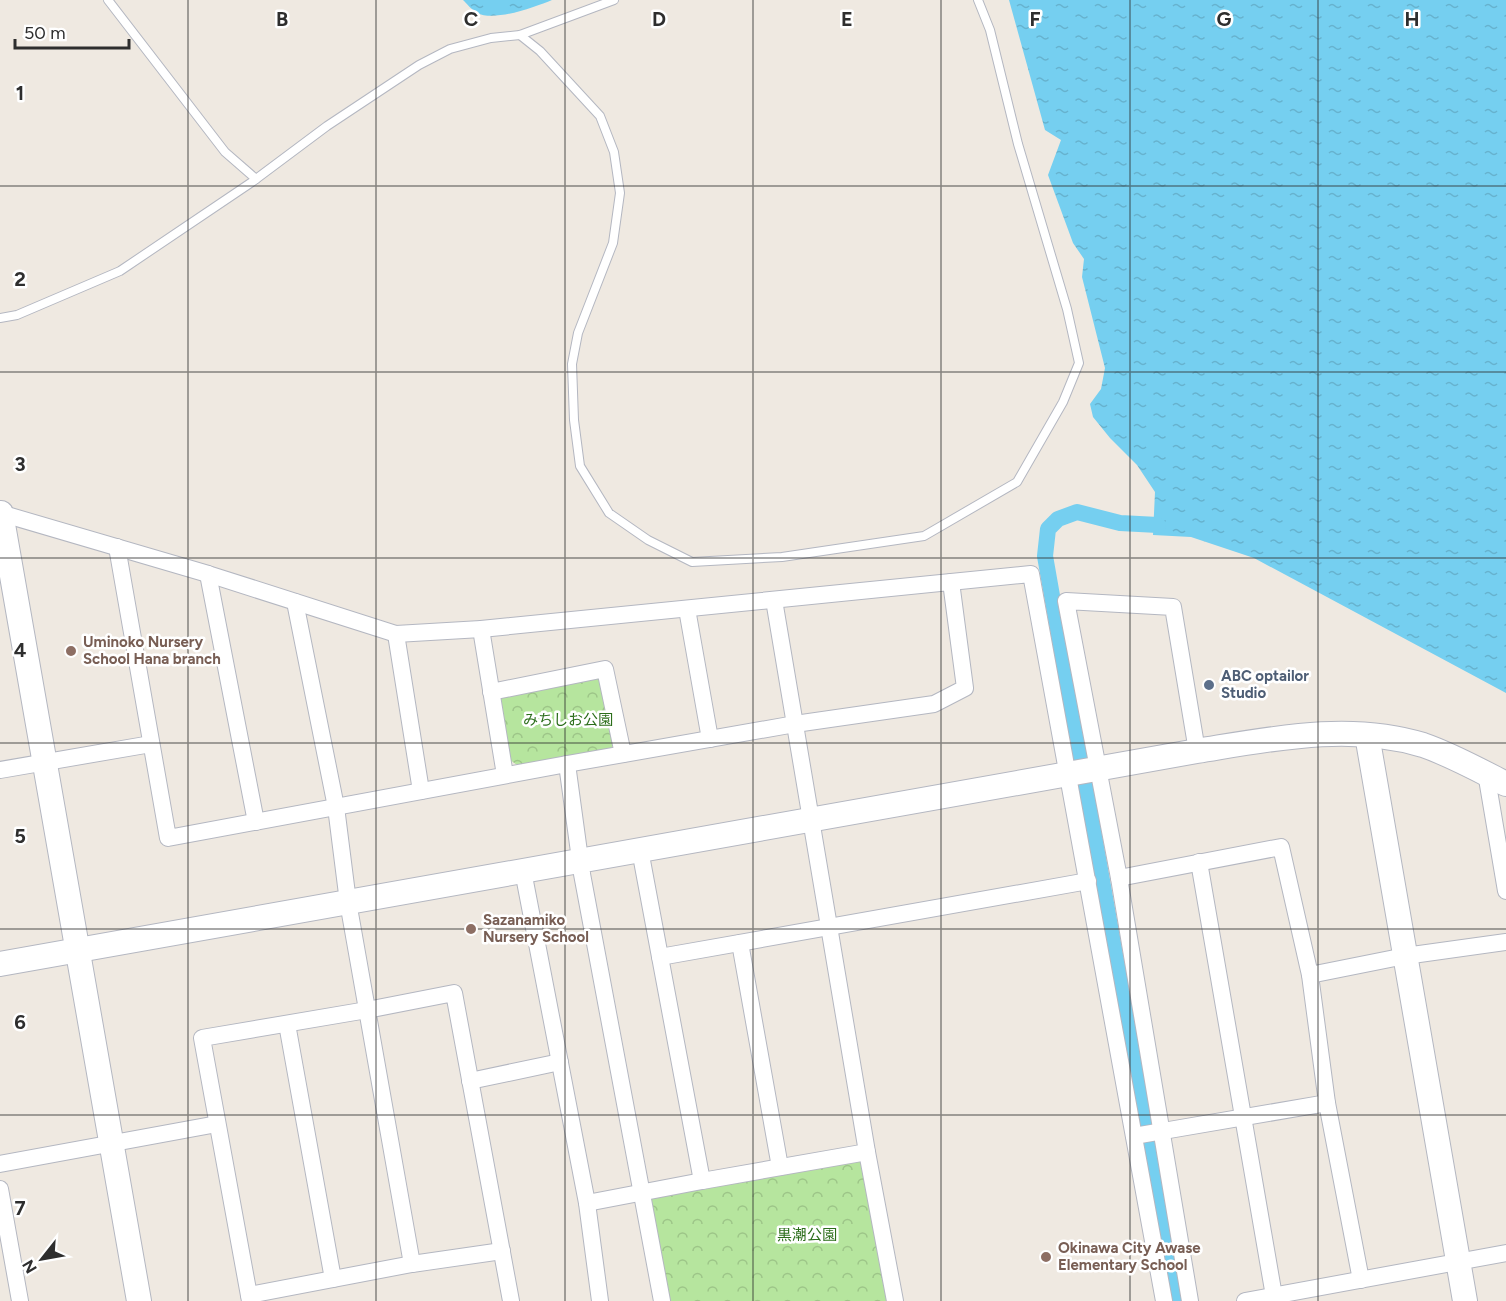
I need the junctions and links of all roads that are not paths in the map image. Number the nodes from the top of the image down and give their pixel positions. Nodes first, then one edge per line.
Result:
1 (108, 0) edge
2 (614, 0) edge
3 (978, 0) edge
4 (520, 35) junction
5 (256, 179) junction
6 (0, 318) edge
7 (0, 511) edge
8 (117, 547) junction
9 (208, 574) junction
10 (6, 575) edge
11 (951, 582) junction
12 (774, 600) junction
13 (295, 602) junction
14 (687, 609) junction
15 (481, 629) junction
16 (396, 634) junction
17 (491, 692) junction
18 (795, 724) junction
19 (1366, 735) junction
20 (710, 739) junction
21 (151, 744) junction
22 (1197, 751) junction
23 (623, 754) junction
24 (45, 762) junction
25 (567, 764) junction
26 (0, 770) edge
27 (1082, 772) junction
28 (505, 775) junction
29 (1496, 779) edge
30 (421, 791) junction
31 (336, 807) junction
32 (812, 820) junction
33 (256, 822) junction
34 (640, 850) junction
35 (580, 861) junction
36 (1199, 862) junction
37 (524, 871) junction
38 (1119, 878) junction
39 (1088, 881) junction
40 (1506, 891) edge
41 (348, 902) junction
42 (830, 927) junction
43 (1506, 942) edge
44 (740, 943) junction
45 (77, 950) junction
46 (1405, 956) junction
47 (660, 957) junction
48 (0, 964) edge
49 (1310, 975) junction
50 (368, 1010) junction
51 (287, 1024) junction
52 (560, 1062) junction
53 (470, 1081) junction
54 (1327, 1103) junction
55 (1243, 1118) junction
56 (217, 1124) junction
57 (1161, 1132) junction
58 (1134, 1136) junction
59 (111, 1143) junction
60 (867, 1152) junction
61 (0, 1164) edge
62 (780, 1167) junction
63 (702, 1180) junction
64 (0, 1189) edge
65 (643, 1192) junction
66 (587, 1203) junction
67 (502, 1251) junction
68 (1506, 1253) edge
69 (1459, 1262) junction
70 (412, 1264) junction
71 (333, 1279) junction
72 (1361, 1280) junction
73 (1274, 1296) junction
74 (249, 1298) edge
75 (20, 1301) edge
76 (139, 1301) edge
77 (511, 1301) edge
78 (600, 1301) edge
79 (662, 1301) edge
80 (895, 1301) edge
81 (1164, 1301) edge
82 (1190, 1301) edge
83 (1245, 1301) edge
84 (1465, 1301) edge

1 - 5 lane
2 - 4 lane
3 - 4 lane
4 - 5 lane
5 - 6 lane
7 - 8 street
7 - 10 street
8 - 9 street
8 - 21 street
9 - 13 street
9 - 33 street
10 - 24 street
11 - 12 street
11 - 18 street
11 - 27 street
12 - 14 street
12 - 18 street
13 - 16 street
13 - 31 street
14 - 15 street
14 - 20 street
15 - 16 street
15 - 17 street
16 - 30 street
17 - 23 street
17 - 28 street
18 - 20 street
18 - 32 street
19 - 22 street
19 - 29 street
19 - 46 street
20 - 23 street
21 - 24 street
21 - 33 street
22 - 27 street
22 - 27 street
23 - 25 street
24 - 26 street
24 - 45 street
25 - 28 street
25 - 35 street
27 - 32 street
27 - 38 street
27 - 39 street
28 - 30 street
29 - 40 street
30 - 31 street
31 - 33 street
31 - 41 street
32 - 34 street
32 - 42 street
34 - 35 street
34 - 47 street
35 - 37 street
35 - 65 street
36 - 38 street
36 - 49 street
36 - 55 street
37 - 41 street
37 - 52 street
38 - 57 street
39 - 42 street
39 - 58 street
41 - 45 street
41 - 50 street
42 - 44 street
42 - 60 street
43 - 46 street
44 - 47 street
44 - 62 street
45 - 48 street
45 - 59 street
46 - 49 street
46 - 69 street
47 - 63 street
49 - 54 street
50 - 51 street
50 - 53 street
50 - 70 street
51 - 56 street
51 - 71 street
52 - 53 street
52 - 66 street
53 - 67 street
54 - 55 street
54 - 72 street
55 - 57 street
55 - 73 street
56 - 59 street
56 - 74 street
57 - 58 street
57 - 82 street
58 - 81 street
59 - 61 street
59 - 76 street
60 - 62 street
60 - 80 street
62 - 63 street
63 - 65 street
64 - 75 street
65 - 66 street
65 - 79 street
66 - 78 street
67 - 70 street
67 - 77 street
68 - 69 street
69 - 72 street
69 - 84 street
70 - 71 street
71 - 74 street
72 - 73 street
73 - 83 street

